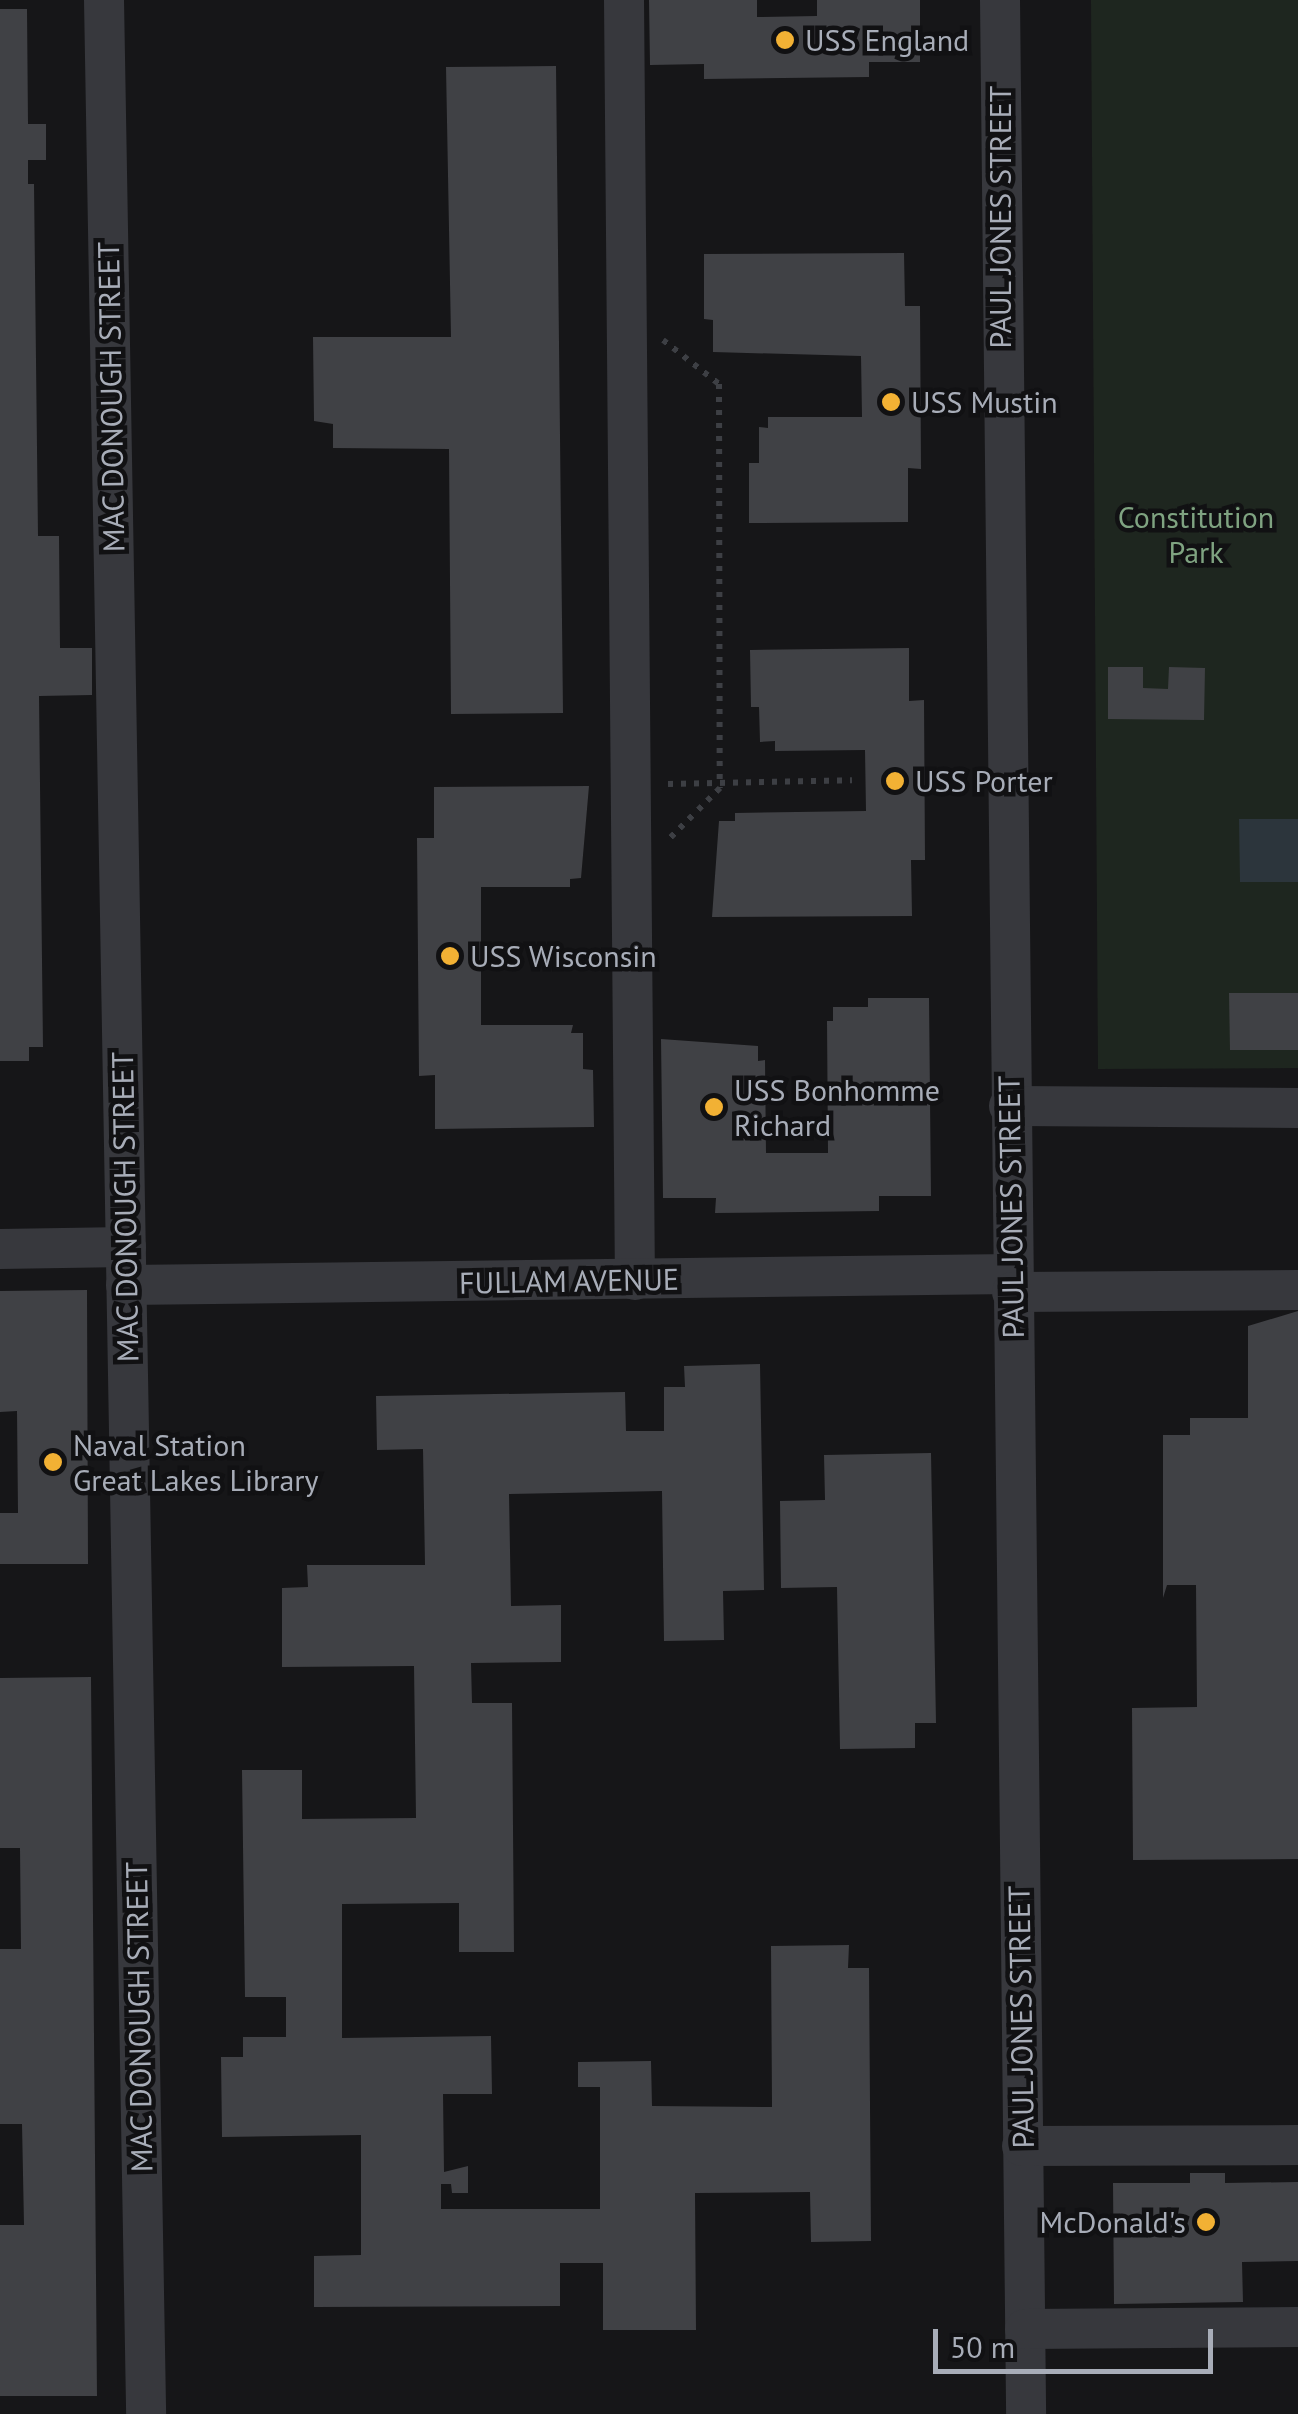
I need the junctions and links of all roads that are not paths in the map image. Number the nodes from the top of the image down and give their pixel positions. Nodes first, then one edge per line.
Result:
1 (104, 0) edge
2 (624, 0) edge
3 (1000, 0) edge
4 (1009, 1106) junction
5 (1298, 1108) edge
6 (0, 1248) edge
7 (126, 1266) junction
8 (636, 1280) junction
9 (1012, 1283) junction
10 (1298, 1290) edge
11 (1298, 2145) edge
12 (1022, 2146) junction
13 (1154, 2146) junction
14 (1298, 2163) edge
15 (1298, 2327) edge
16 (1025, 2328) junction
17 (146, 2414) edge
18 (1026, 2414) edge

1 - 7 street, MAC DONOUGH STREET
2 - 8 street
3 - 4 street, PAUL JONES STREET
4 - 5 street
4 - 9 street, PAUL JONES STREET
6 - 7 street, FULLAM AVENUE
7 - 8 street, FULLAM AVENUE
7 - 17 street, MAC DONOUGH STREET
8 - 9 street, FULLAM AVENUE
9 - 10 street, FULLAM AVENUE
9 - 12 street, PAUL JONES STREET
11 - 13 street
12 - 13 street
12 - 16 street, PAUL JONES STREET
13 - 14 street
15 - 16 street
16 - 18 street, PAUL JONES STREET

